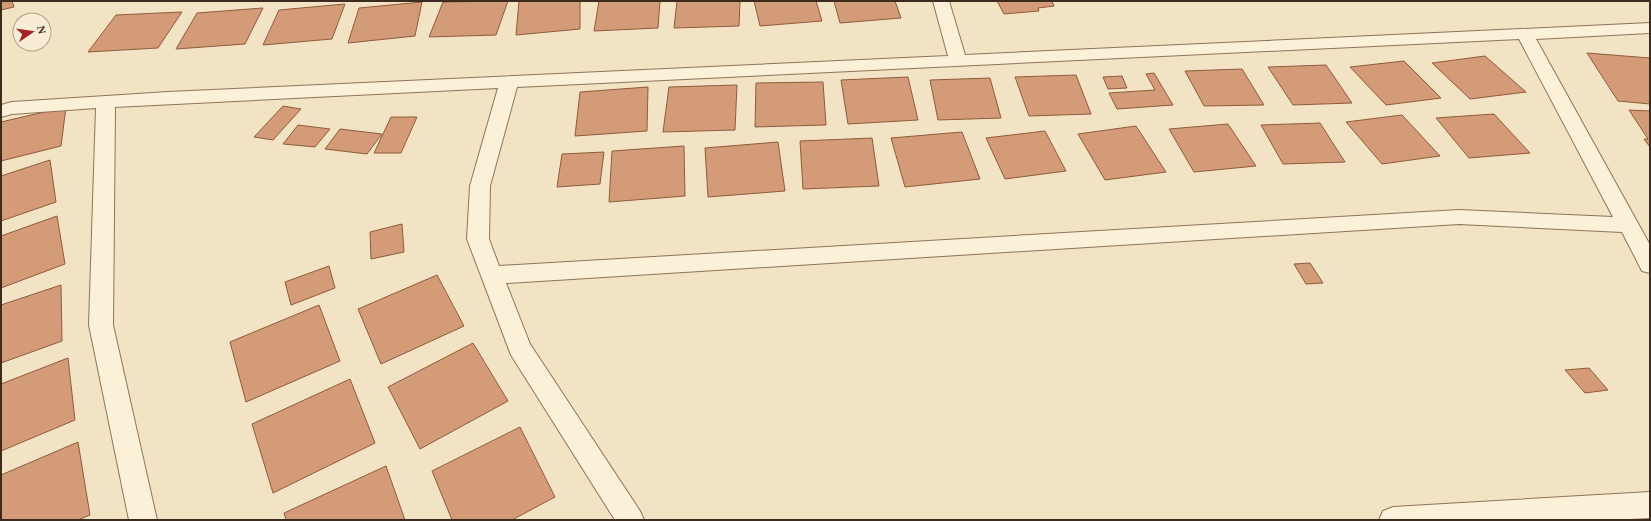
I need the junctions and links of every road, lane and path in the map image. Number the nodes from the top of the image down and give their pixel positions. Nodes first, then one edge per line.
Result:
1 (940, 1) edge
2 (1650, 28) edge
3 (1525, 34) junction
4 (958, 60) junction
5 (509, 82) junction
6 (106, 102) junction
7 (1, 111) edge
8 (1629, 225) junction
9 (1650, 265) edge
10 (492, 275) junction
11 (1650, 505) edge
12 (143, 520) edge
13 (630, 520) edge
14 (1392, 520) edge

1 - 4 street
2 - 3 street
3 - 4 street
3 - 8 street
4 - 5 street
5 - 6 street
5 - 10 street
6 - 7 street
6 - 12 street
8 - 9 street
8 - 10 street
10 - 13 street
11 - 14 street

